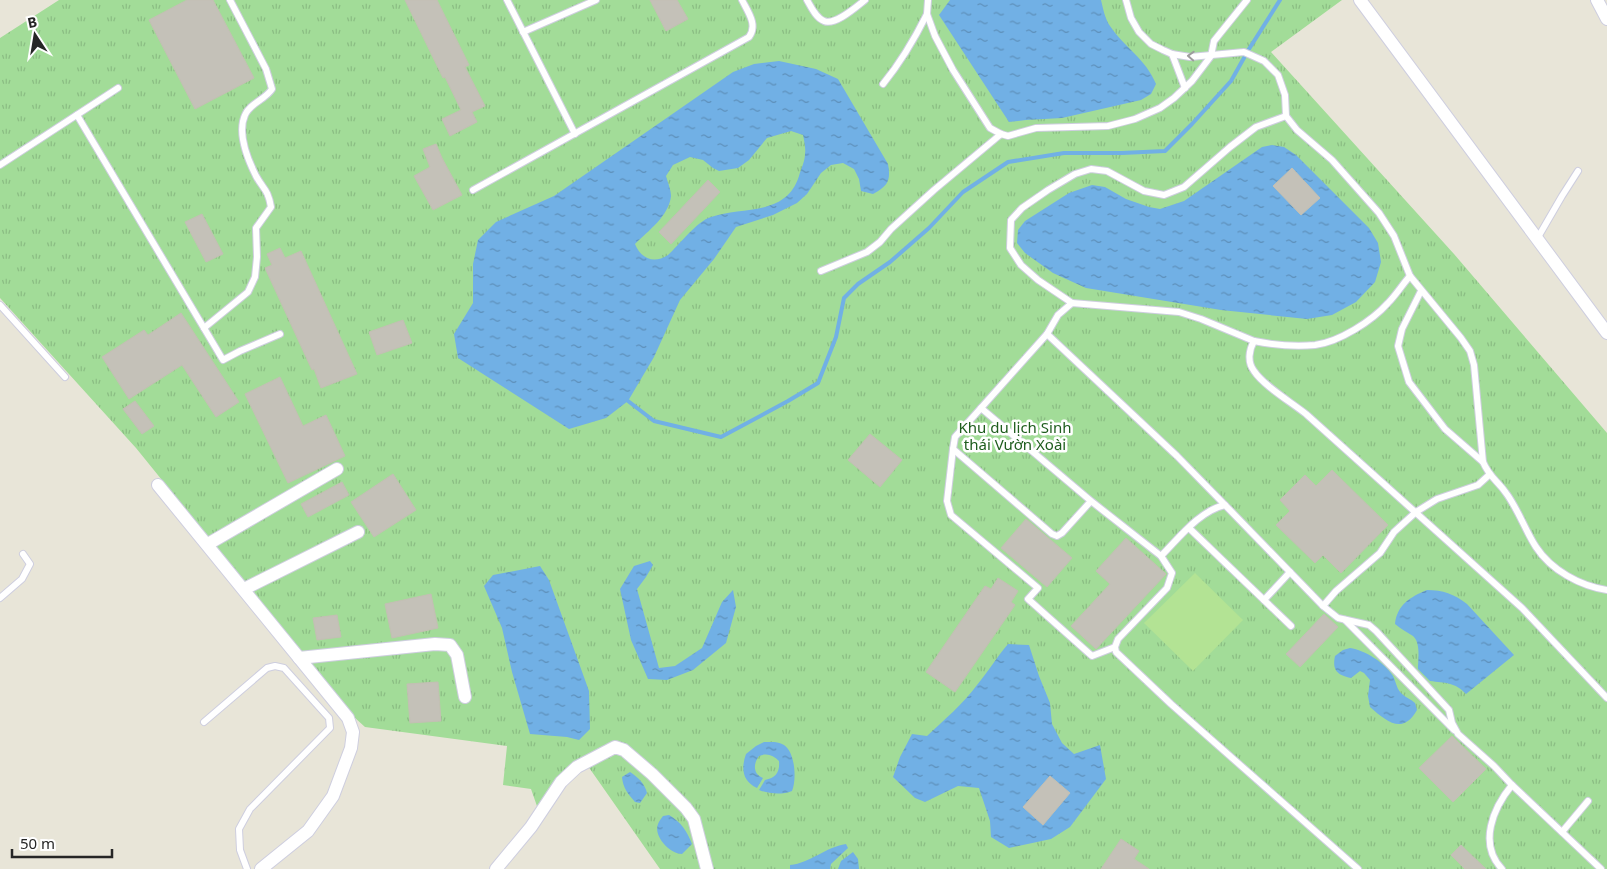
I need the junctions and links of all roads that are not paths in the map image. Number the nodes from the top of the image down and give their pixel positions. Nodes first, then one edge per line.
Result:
1 (230, 0) edge
2 (507, 0) edge
3 (596, 0) edge
4 (742, 0) edge
5 (807, 0) edge
6 (865, 0) edge
7 (928, 0) edge
8 (1126, 0) edge
9 (1247, 0) edge
10 (1360, 0) edge
11 (1597, 0) edge
12 (927, 14) junction
13 (1607, 19) edge
14 (523, 32) junction
15 (1172, 54) junction
16 (1211, 56) junction
17 (883, 84) dead end
18 (118, 88) dead end
19 (1185, 88) junction
20 (77, 115) junction
21 (1286, 116) junction
22 (575, 134) junction
23 (1001, 134) junction
24 (0, 165) edge
25 (1578, 170) dead end
26 (473, 190) dead end
27 (1537, 239) junction
28 (821, 271) dead end
29 (1410, 276) junction
30 (1421, 291) junction
31 (1072, 303) junction
32 (0, 305) edge
33 (204, 328) junction
34 (1607, 333) edge
35 (280, 334) dead end
36 (1047, 334) junction
37 (1254, 341) junction
38 (65, 377) dead end
39 (981, 408) junction
40 (953, 449) junction
41 (1483, 462) junction
42 (336, 468) dead end
43 (1488, 475) junction
44 (158, 485) dead end
45 (1091, 501) junction
46 (1225, 505) junction
47 (1416, 512) junction
48 (1189, 528) junction
49 (358, 532) dead end
50 (208, 544) junction
51 (23, 554) dead end
52 (1161, 556) junction
53 (1290, 572) junction
54 (244, 590) junction
55 (1607, 590) edge
56 (0, 598) edge
57 (1264, 600) junction
58 (1323, 606) junction
59 (1344, 619) junction
60 (1291, 626) dead end
61 (1116, 647) junction
62 (299, 658) junction
63 (465, 697) dead end
64 (1607, 698) edge
65 (204, 722) dead end
66 (1458, 734) junction
67 (1512, 785) junction
68 (1588, 801) dead end
69 (1562, 832) junction
70 (247, 869) edge
71 (261, 869) edge
72 (496, 869) edge
73 (707, 869) edge
74 (1358, 869) edge
75 (1502, 869) edge
76 (1601, 869) edge

1 - 33 lane
2 - 14 lane
3 - 14 lane
4 - 22 lane
5 - 6 lane
7 - 12 lane
8 - 15 lane
9 - 16 lane
10 - 27 street
11 - 13 street
12 - 17 lane
12 - 23 lane
14 - 22 lane
16 -> 15 lane
15 - 19 lane
16 - 19 lane
16 - 21 lane
18 - 20 lane
19 - 23 lane
20 - 24 lane
20 - 33 lane
21 - 29 lane
21 - 31 lane
22 - 26 lane
23 - 28 lane
25 - 27 lane
27 - 34 street
29 - 30 lane
29 - 37 lane
30 - 41 lane
30 - 41 lane
31 - 36 lane
31 - 37 lane
32 - 38 lane
33 - 35 lane
36 - 39 lane
36 - 46 lane
37 - 47 lane
39 - 40 lane
39 - 45 lane
40 - 45 lane
40 - 61 lane
41 - 43 lane
42 - 50 street
43 - 47 lane
43 - 55 lane
44 - 50 street
45 - 52 lane
46 - 48 lane
46 - 53 lane
47 - 58 lane
47 - 64 lane
48 - 52 lane
48 - 57 lane
49 - 54 street
50 - 54 street
51 - 56 lane
52 - 61 lane
53 - 57 lane
53 - 58 lane
54 - 62 street
57 - 60 lane
58 - 59 lane
59 - 66 lane
59 - 66 lane
61 - 74 lane
62 - 63 street
62 - 71 street
65 - 70 lane
66 - 67 lane
67 - 69 lane
67 - 75 lane
68 - 69 lane
69 - 76 lane
72 - 73 street

